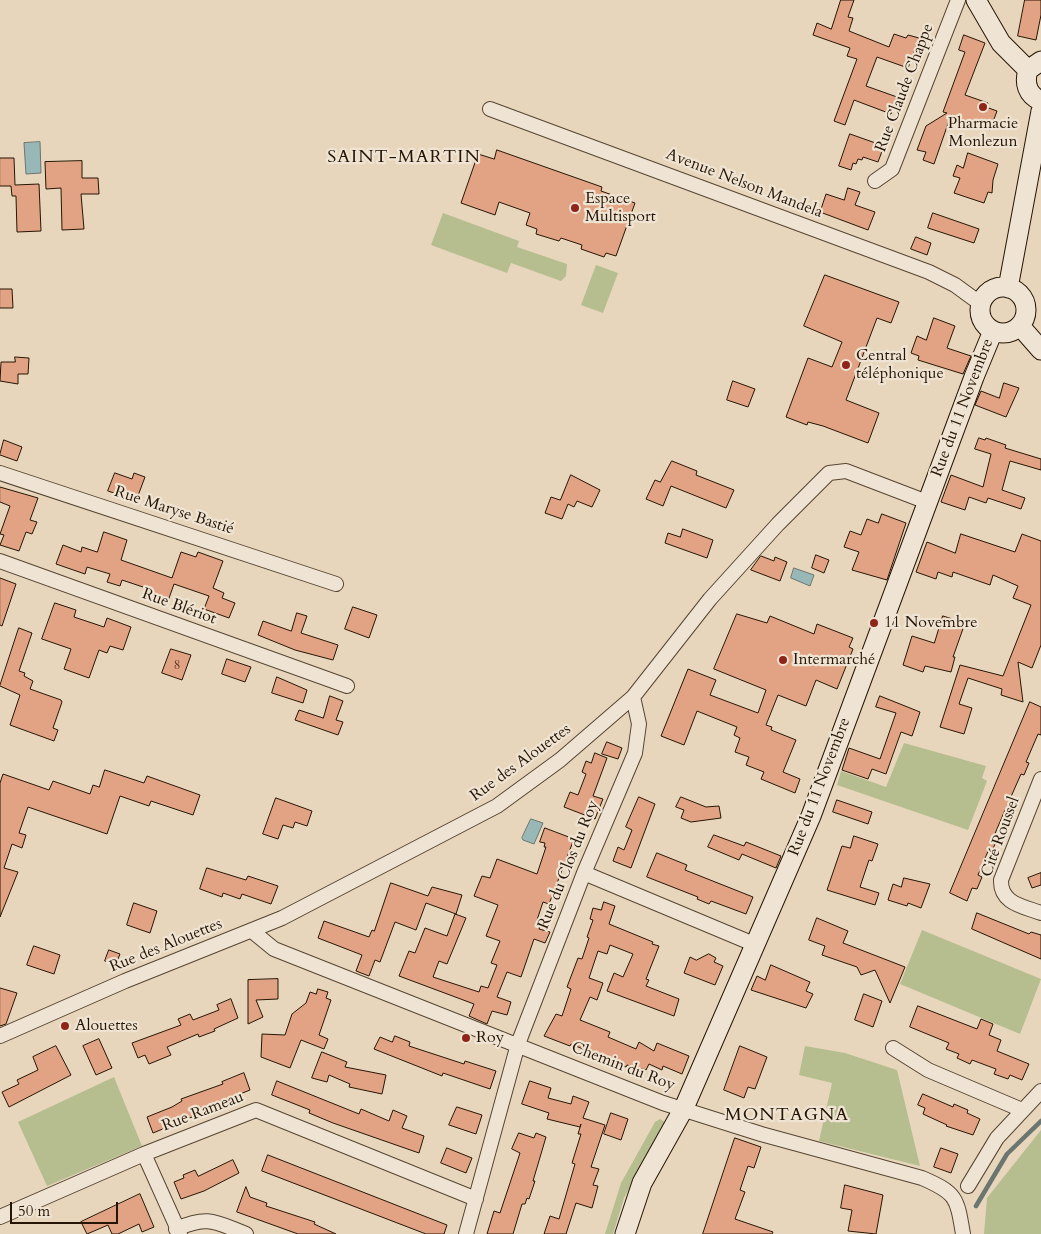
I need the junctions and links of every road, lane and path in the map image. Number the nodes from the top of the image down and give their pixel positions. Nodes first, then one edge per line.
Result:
1 (958, 0) edge
2 (976, 0) edge
3 (1035, 66) edge
4 (1041, 100) edge
5 (490, 109) dead end
6 (1041, 111) edge
7 (875, 181) dead end
8 (1008, 288) junction
9 (981, 304) junction
10 (1020, 326) junction
11 (993, 331) junction
12 (1041, 350) edge
13 (0, 472) edge
14 (927, 502) junction
15 (0, 561) edge
16 (336, 584) dead end
17 (347, 686) dead end
18 (633, 697) junction
19 (1041, 779) edge
20 (584, 873) junction
21 (1041, 913) edge
22 (252, 931) junction
23 (756, 945) junction
24 (0, 1036) edge
25 (518, 1044) junction
26 (893, 1048) dead end
27 (1041, 1091) edge
28 (684, 1108) junction
29 (1022, 1110) junction
30 (144, 1154) junction
31 (968, 1186) dead end
32 (476, 1199) junction
33 (1, 1214) edge
34 (178, 1232) edge
35 (246, 1234) edge
36 (466, 1234) edge
37 (625, 1234) edge
38 (964, 1234) edge

1 - 7 street, Rue Claude Chappe
2 - 3 street
3 - 4 street
5 - 9 street, Avenue Nelson Mandela
6 - 8 street
8 - 9 street
8 - 10 street
9 - 11 street
10 - 11 street
10 - 12 street
11 - 14 street, Rue du 11 Novembre
13 - 16 street, Rue Maryse Bastié
14 - 18 street, Rue des Alouettes
14 - 23 street, Rue du 11 Novembre
15 - 17 street, Rue Blériot
18 - 20 street, Rue du Clos du Roy
18 - 22 street, Rue des Alouettes
19 - 21 street, Cité Roussel
20 - 23 street
20 - 25 street, Rue du Clos du Roy
22 - 24 street, Rue des Alouettes
22 - 25 street, Chemin du Roy
23 - 28 street, Rue du 11 Novembre
25 - 28 street, Chemin du Roy
25 - 32 street
26 - 29 street
27 - 29 street
28 - 37 street, Rue du 11 Novembre
28 - 38 street, Chemin du Roy
29 - 31 street
30 - 32 street, Rue Rameau
30 - 33 street, Rue Rameau
30 - 34 street
32 - 36 street
34 - 35 street

